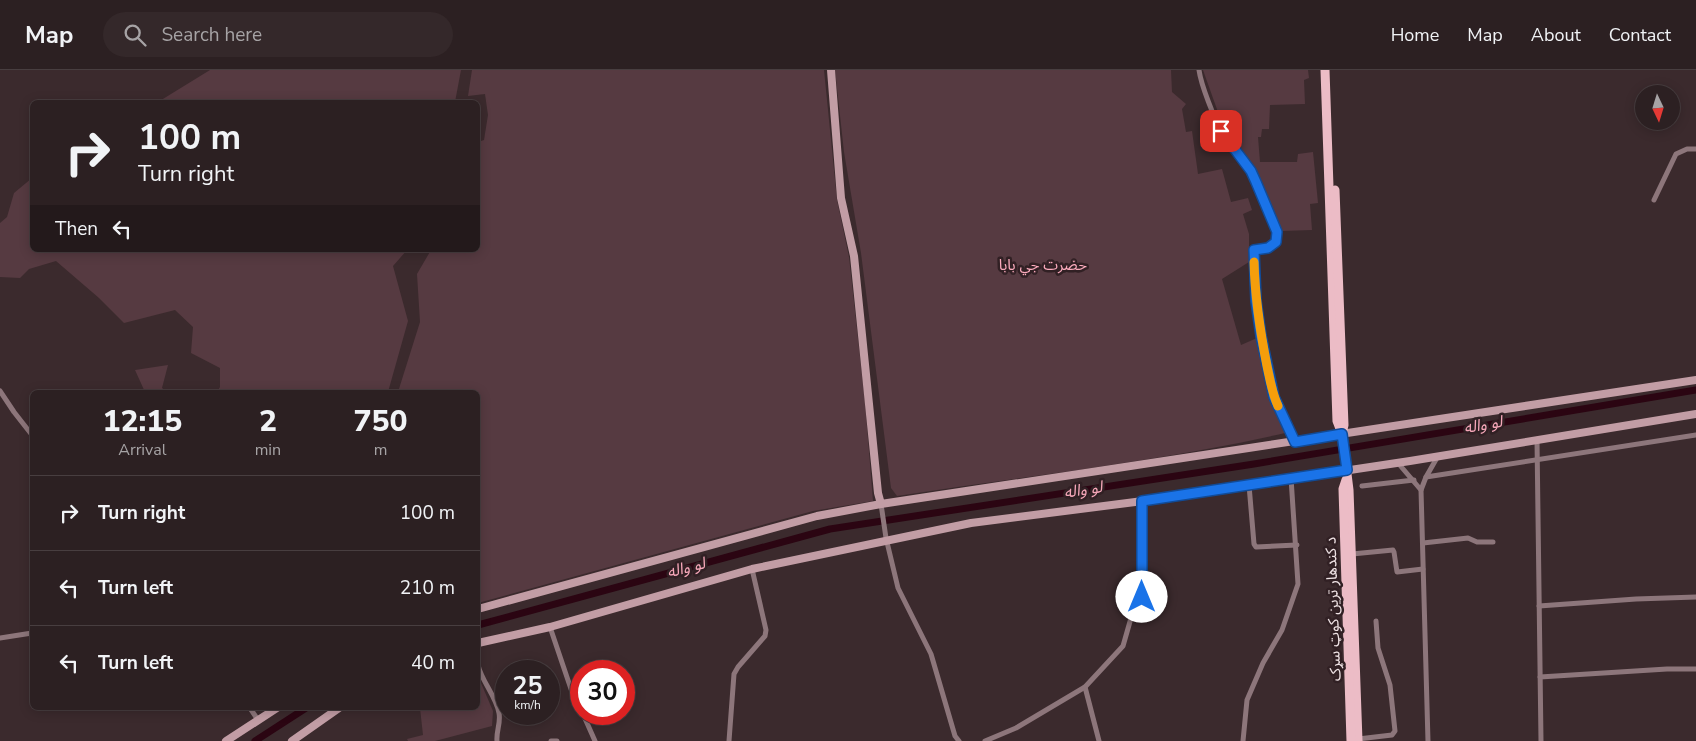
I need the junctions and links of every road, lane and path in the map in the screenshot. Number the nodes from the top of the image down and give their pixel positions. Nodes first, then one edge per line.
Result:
1 (831, 70) edge
2 (1199, 70) edge
3 (1325, 70) edge
4 (1331, 70) edge
5 (1696, 148) edge
6 (1654, 200) dead end
7 (1334, 264) junction
8 (1696, 380) edge
9 (0, 391) edge
10 (1696, 414) edge
11 (30, 432) edge
12 (1696, 435) edge
13 (1343, 438) junction
14 (1536, 440) junction
15 (1295, 442) junction
16 (1438, 456) junction
17 (1537, 460) junction
18 (1398, 463) junction
19 (1347, 469) junction
20 (1426, 477) junction
21 (1291, 478) junction
22 (1414, 480) junction
23 (1249, 485) junction
24 (1362, 486) dead end
25 (1421, 490) junction
26 (1142, 501) junction
27 (882, 508) junction
28 (887, 540) junction
29 (1493, 542) dead end
30 (1423, 543) junction
31 (1297, 545) junction
32 (1352, 554) junction
33 (1423, 569) junction
34 (752, 570) junction
35 (1696, 597) edge
36 (1539, 606) junction
37 (480, 607) edge
38 (1376, 622) dead end
39 (550, 626) junction
40 (30, 633) edge
41 (0, 638) edge
42 (480, 643) edge
43 (1696, 669) edge
44 (480, 673) edge
45 (1540, 678) junction
46 (570, 686) edge
47 (1085, 687) junction
48 (251, 710) edge
49 (275, 710) edge
50 (336, 710) edge
51 (258, 720) junction
52 (588, 725) edge
53 (1356, 740) edge
54 (226, 741) edge
55 (292, 741) edge
56 (497, 741) edge
57 (551, 741) edge
58 (557, 741) edge
59 (596, 741) edge
60 (729, 741) edge
61 (959, 741) edge
62 (985, 741) edge
63 (1099, 741) edge
64 (1243, 741) edge
65 (1428, 741) edge
66 (1540, 741) edge

1 - 27 street
2 - 15 street
3 - 7 main road
4 - 7 main road
5 - 6 street
7 - 13 main road
8 - 13 street
9 - 11 street
10 - 14 street
12 - 17 street
13 - 15 street
13 - 19 main road
14 - 16 street
14 - 17 street
15 - 27 street
16 - 18 street
16 - 20 street
17 - 20 street
17 - 36 street
18 - 19 street
18 - 22 street
19 - 21 street
19 - 32 main road, د کندهار ترين کوټ سړک
19 - 53 main road, د کندهار ترين کوټ سړک
20 - 25 street
21 - 23 street
21 - 31 street
22 - 24 street
22 - 25 street
23 - 26 street
23 - 31 street
25 - 30 street
26 - 28 street
26 - 47 street
27 - 28 street
27 - 37 street
28 - 34 street
28 - 61 street
29 - 30 street
30 - 33 street
31 - 64 street
32 - 33 street
32 - 53 main road, د کندهار ترين کوټ سړک
33 - 65 street
34 - 39 street
34 - 60 street
35 - 36 street
36 - 45 street
38 - 53 street
39 - 42 street
39 - 46 street
40 - 41 street
43 - 45 street
44 - 56 street
45 - 66 street
47 - 62 street
47 - 63 street
48 - 51 street
49 - 51 street
50 - 55 street
51 - 54 street
52 - 59 street
57 - 58 street

